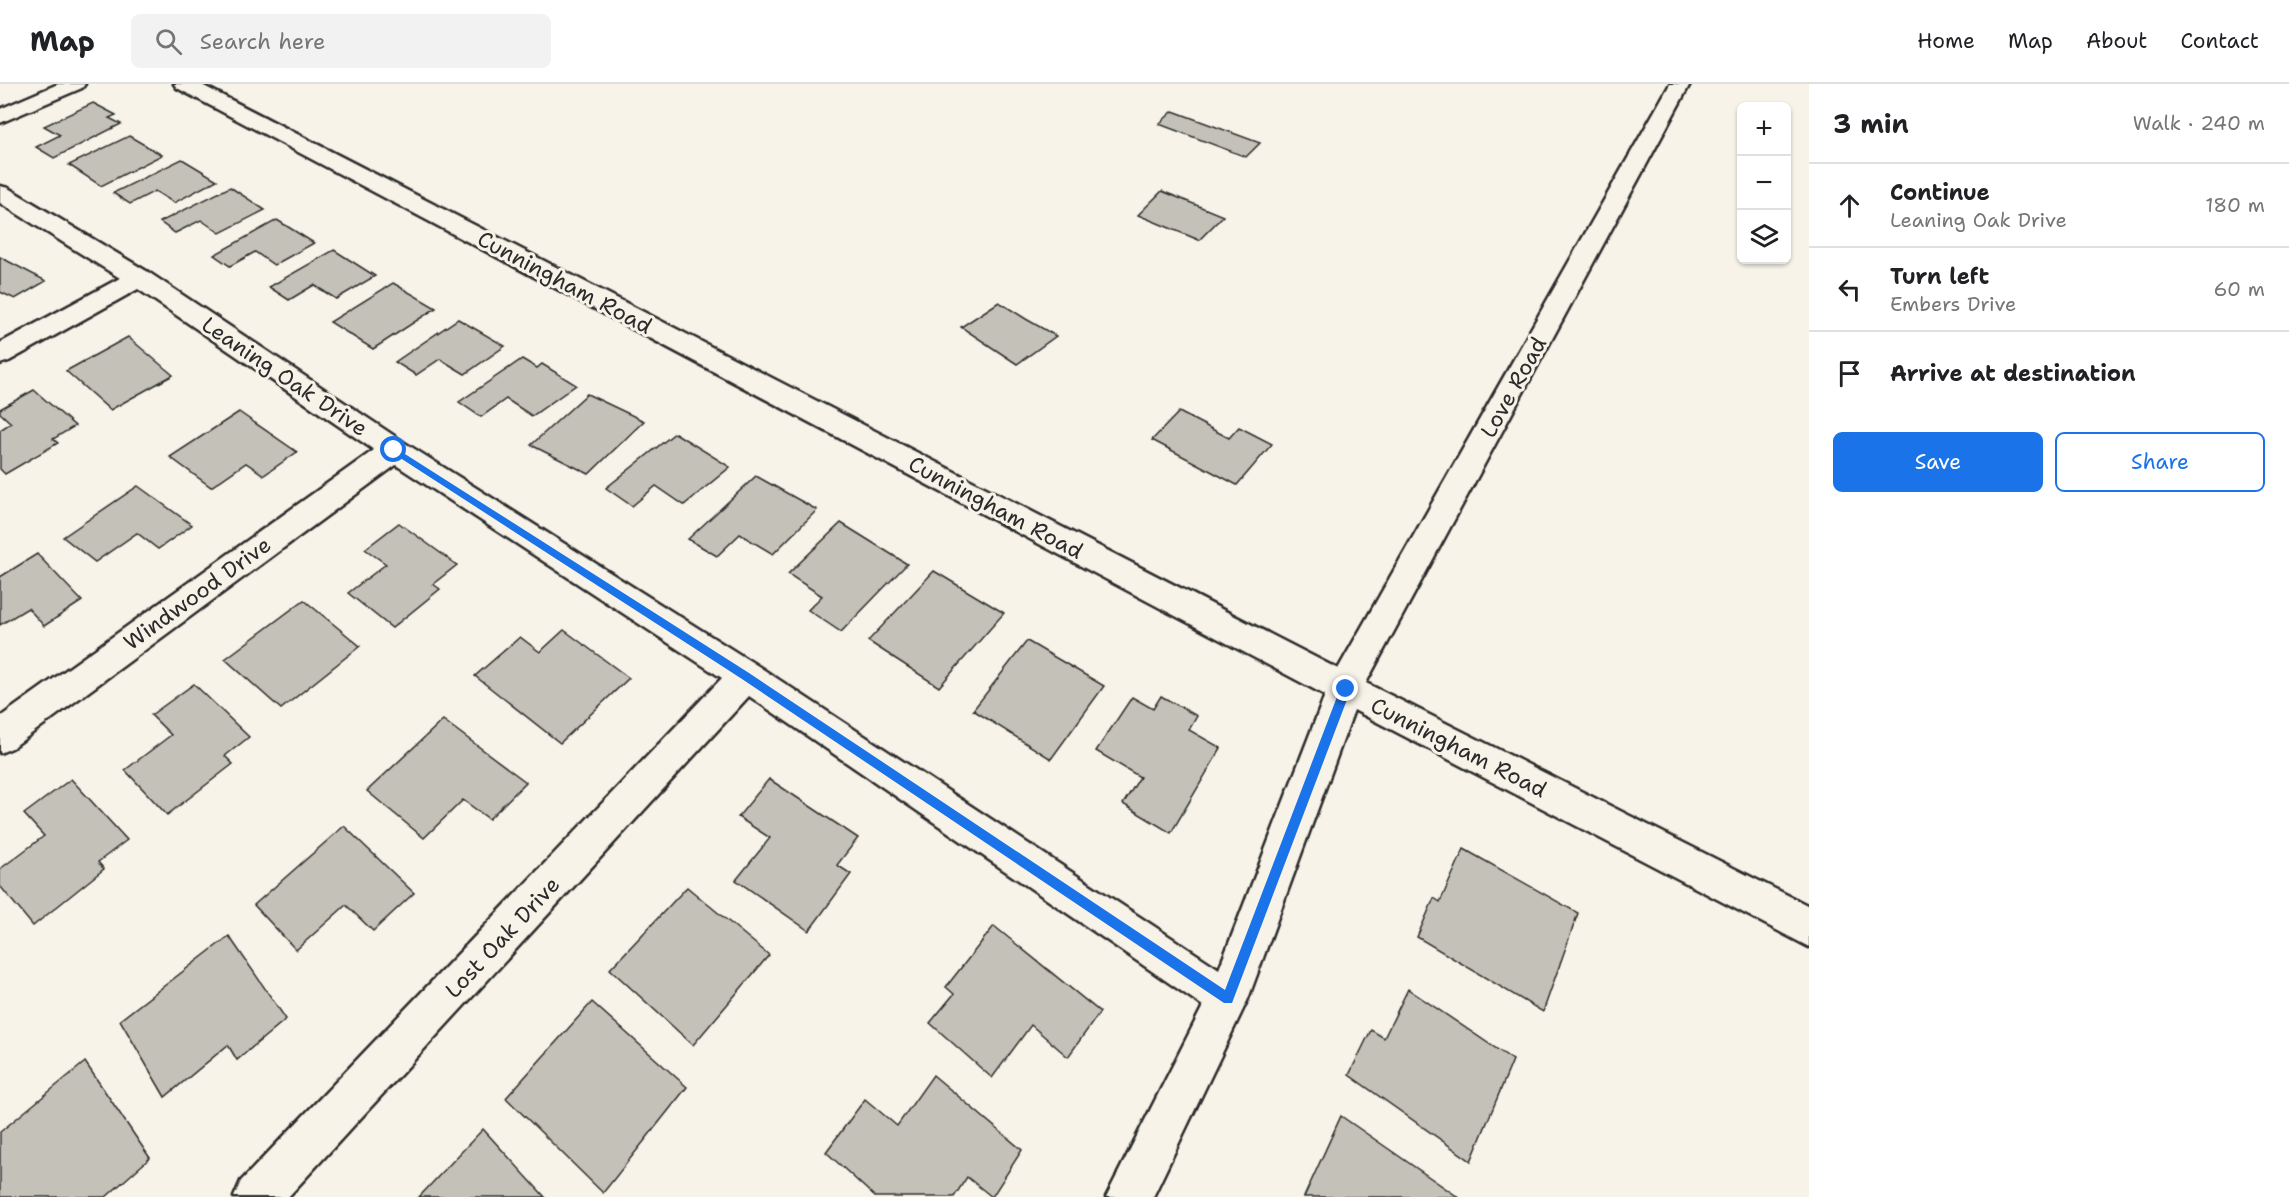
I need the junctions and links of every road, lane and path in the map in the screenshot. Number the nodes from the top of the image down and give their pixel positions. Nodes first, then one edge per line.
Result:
1 (75, 84) edge
2 (184, 84) edge
3 (1680, 84) edge
4 (0, 117) edge
5 (0, 193) edge
6 (139, 278) junction
7 (0, 355) edge
8 (394, 450) junction
9 (746, 676) junction
10 (1346, 689) junction
11 (0, 737) edge
12 (1809, 927) edge
13 (1228, 999) junction
14 (257, 1197) edge
15 (1129, 1197) edge

1 - 4 street
2 - 10 street, Cunningham Road
3 - 10 street, Love Road
5 - 6 street, Leaning Oak Drive
6 - 7 street
6 - 8 street, Leaning Oak Drive
8 - 9 street, Leaning Oak Drive
8 - 11 street, Windwood Drive
9 - 13 street, Leaning Oak Drive
9 - 14 street, Lost Oak Drive
10 - 12 street, Cunningham Road
10 - 13 street, Love Road
13 - 15 street, Love Road

